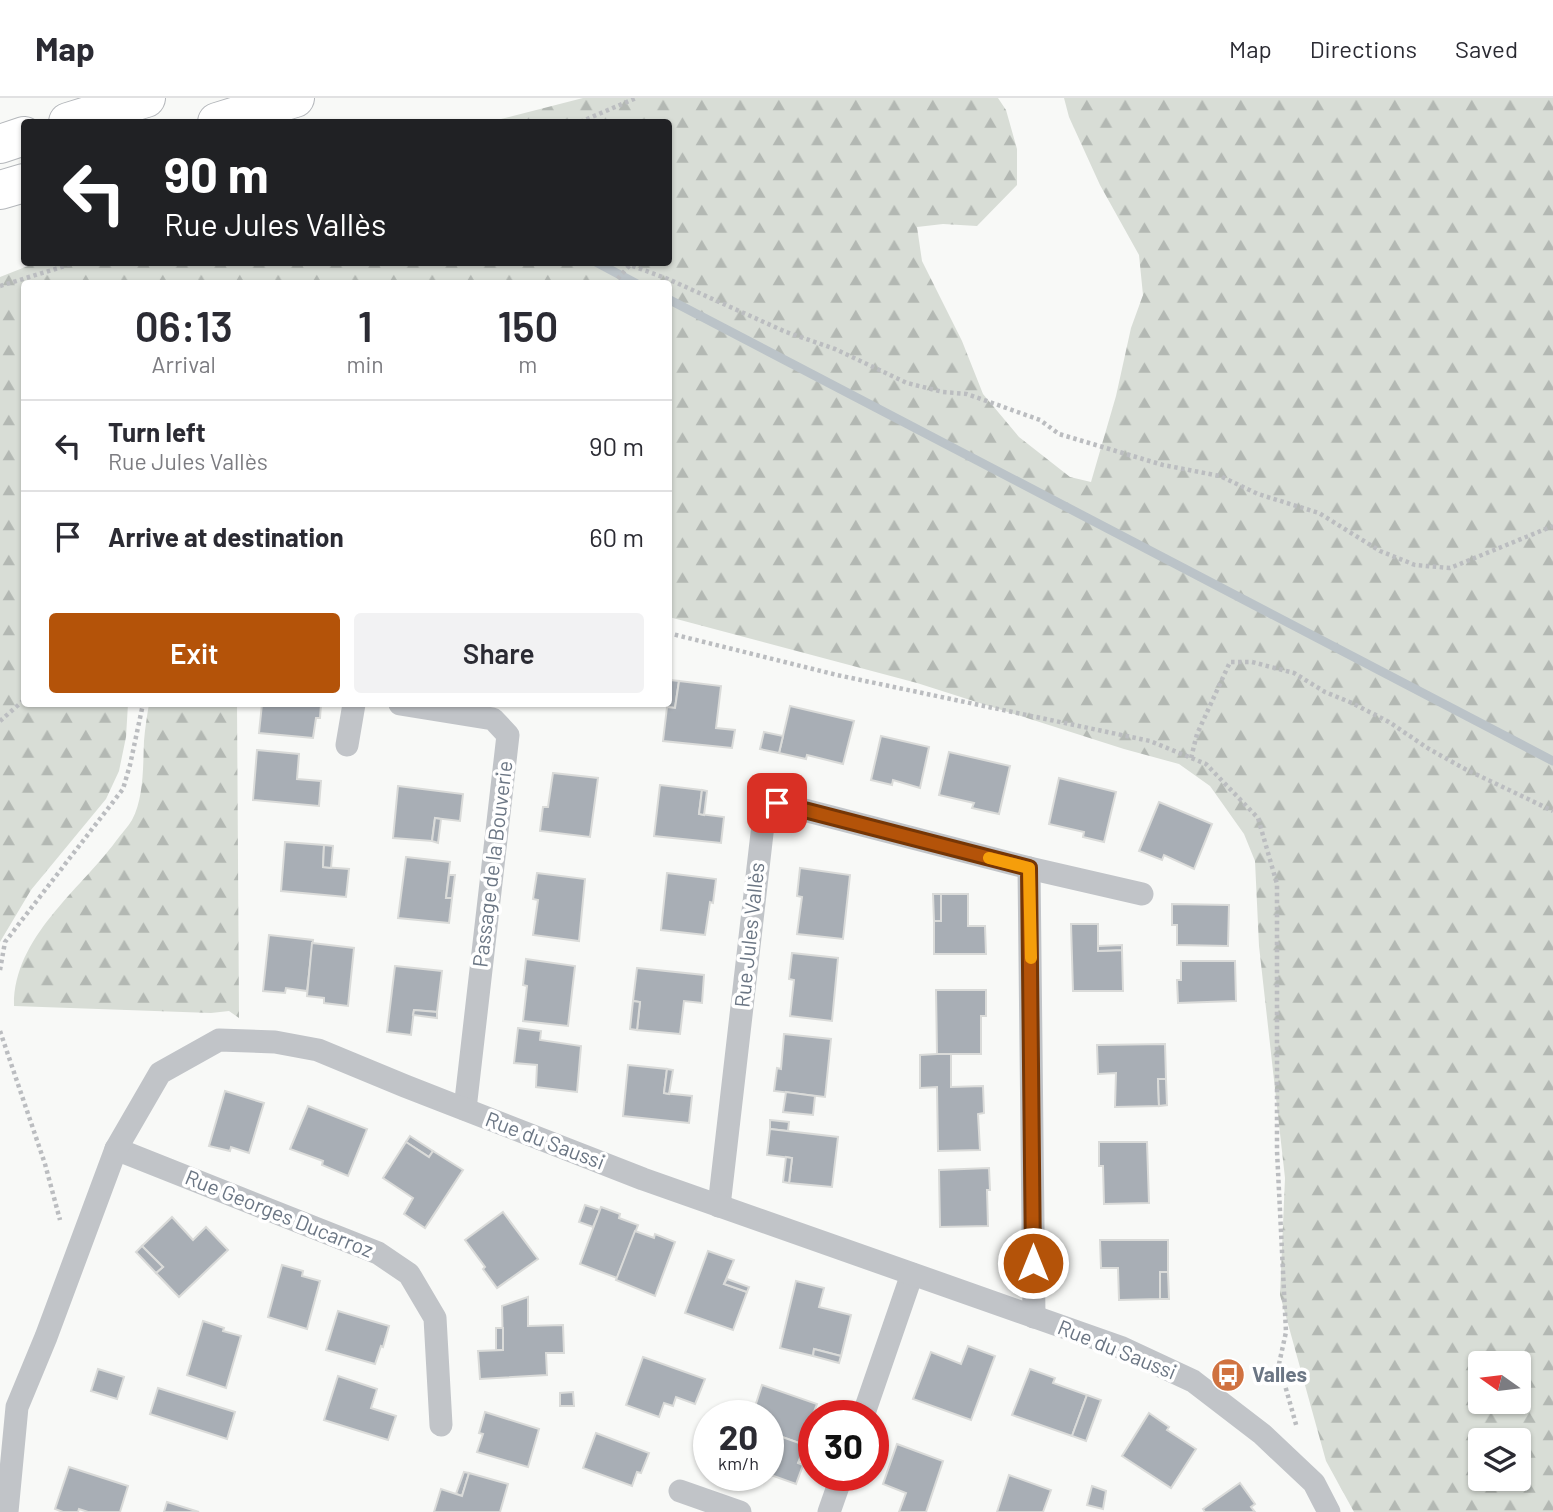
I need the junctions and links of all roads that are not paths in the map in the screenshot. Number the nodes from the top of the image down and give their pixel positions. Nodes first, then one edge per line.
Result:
1 (146, 98) edge
2 (295, 98) edge
3 (78, 119) edge
4 (227, 119) edge
5 (21, 137) edge
6 (0, 144) edge
7 (21, 184) edge
8 (0, 190) edge
9 (353, 707) edge
10 (419, 707) edge
11 (347, 745) dead end
12 (1029, 868) junction
13 (1142, 894) dead end
14 (465, 1109) junction
15 (116, 1149) junction
16 (719, 1206) junction
17 (912, 1274) junction
18 (1034, 1317) junction
19 (869, 1400) edge
20 (442, 1425) dead end
21 (680, 1491) dead end
22 (836, 1491) edge
23 (7, 1512) edge
24 (740, 1512) edge
25 (829, 1512) edge
26 (1329, 1512) edge

1 - 3 highway
2 - 4 highway
5 - 6 highway
7 - 8 highway
9 - 11 street
10 - 14 street, Passage de la Bouverie
12 - 13 street, Rue Jules Vallès
12 - 16 street, Rue Jules Vallès
12 - 18 street
14 - 15 street, Rue du Saussi
14 - 16 street, Rue du Saussi
15 - 20 street, Rue Georges Ducarroz
15 - 23 street, Rue du Saussi
16 - 17 street, Rue du Saussi
17 - 18 street, Rue du Saussi
17 - 19 street
18 - 26 street, Rue du Saussi
21 - 24 street
22 - 25 street

